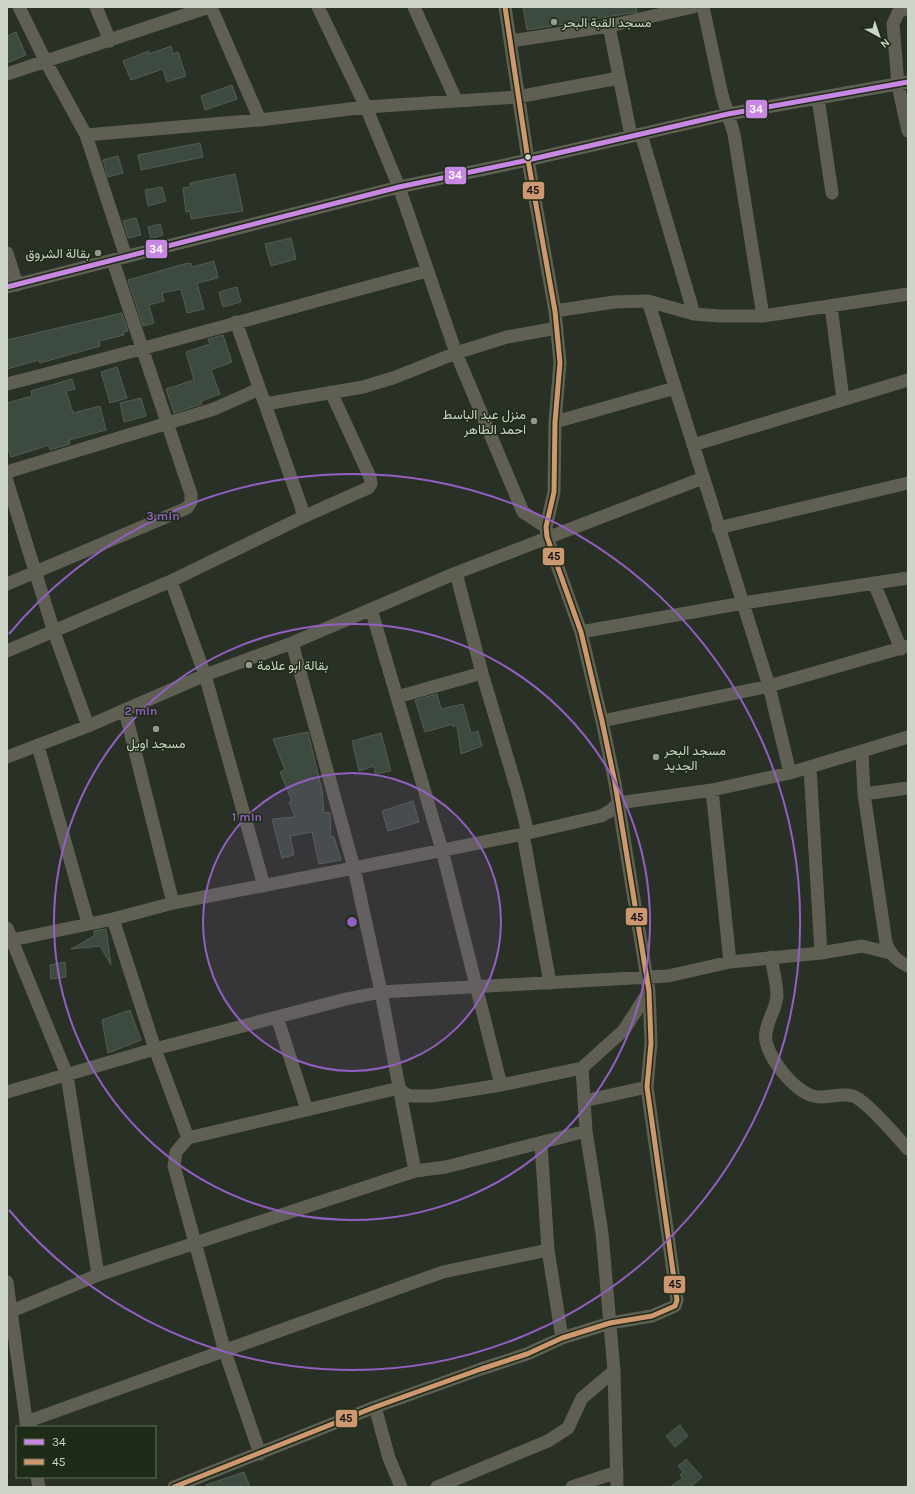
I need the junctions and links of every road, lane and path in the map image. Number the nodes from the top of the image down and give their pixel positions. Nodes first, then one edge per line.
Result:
1 (19, 7) edge
2 (96, 7) edge
3 (210, 7) edge
4 (318, 7) edge
5 (414, 7) edge
6 (505, 7) edge
7 (693, 7) edge
8 (703, 7) edge
9 (907, 7) edge
10 (609, 26) junction
11 (110, 41) junction
12 (511, 41) junction
13 (46, 62) junction
14 (7, 74) edge
15 (619, 78) junction
16 (903, 84) edge
17 (517, 97) junction
18 (818, 98) junction
19 (456, 100) junction
20 (366, 108) junction
21 (728, 114) junction
22 (260, 120) junction
23 (908, 131) edge
24 (86, 135) junction
25 (636, 135) junction
26 (528, 160) junction
27 (399, 187) junction
28 (832, 193) dead end
29 (7, 253) edge
30 (126, 257) junction
31 (113, 261) junction
32 (427, 271) junction
33 (12, 286) edge
34 (908, 294) edge
35 (648, 301) junction
36 (831, 306) junction
37 (555, 311) junction
38 (694, 314) junction
39 (763, 316) junction
40 (236, 322) junction
41 (557, 328) junction
42 (143, 350) junction
43 (456, 353) junction
44 (908, 380) edge
45 (7, 384) edge
46 (675, 388) junction
47 (259, 389) junction
48 (331, 392) junction
49 (843, 399) junction
50 (265, 404) junction
51 (555, 422) junction
52 (167, 424) junction
53 (693, 445) junction
54 (7, 472) edge
55 (703, 478) junction
56 (7, 480) edge
57 (908, 483) edge
58 (303, 517) junction
59 (12, 518) edge
60 (718, 528) junction
61 (546, 532) junction
62 (36, 572) junction
63 (456, 573) junction
64 (908, 578) edge
65 (171, 581) junction
66 (874, 583) junction
67 (7, 584) edge
68 (743, 603) junction
69 (371, 610) junction
70 (54, 632) junction
71 (581, 632) junction
72 (292, 643) junction
73 (904, 648) edge
74 (7, 651) edge
75 (482, 673) junction
76 (205, 675) junction
77 (770, 686) junction
78 (397, 697) junction
79 (125, 711) junction
80 (602, 721) junction
81 (88, 726) junction
82 (908, 737) edge
83 (38, 746) junction
84 (862, 752) junction
85 (7, 757) edge
86 (810, 767) junction
87 (790, 773) junction
88 (908, 788) edge
89 (712, 790) junction
90 (864, 794) junction
91 (618, 803) junction
92 (525, 833) junction
93 (442, 850) junction
94 (354, 868) junction
95 (264, 886) junction
96 (173, 903) junction
97 (113, 919) junction
98 (88, 923) junction
99 (9, 937) edge
100 (821, 953) junction
101 (890, 953) junction
102 (771, 957) junction
103 (730, 962) junction
104 (908, 966) edge
105 (646, 978) junction
106 (550, 983) junction
107 (475, 986) junction
108 (649, 990) junction
109 (381, 992) junction
110 (277, 1017) junction
111 (155, 1049) junction
112 (582, 1068) junction
113 (67, 1075) junction
114 (501, 1086) junction
115 (400, 1088) junction
116 (647, 1088) junction
117 (7, 1092) edge
118 (584, 1101) junction
119 (307, 1110) junction
120 (586, 1131) junction
121 (188, 1138) junction
122 (541, 1144) junction
123 (908, 1149) edge
124 (415, 1171) junction
125 (194, 1243) junction
126 (548, 1250) junction
127 (98, 1275) junction
128 (7, 1282) edge
129 (9, 1313) edge
130 (610, 1323) junction
131 (562, 1338) junction
132 (225, 1352) junction
133 (614, 1370) junction
134 (375, 1407) junction
135 (26, 1424) edge
136 (260, 1454) junction
137 (617, 1472) junction
138 (174, 1487) edge
139 (401, 1487) edge
140 (437, 1487) edge
141 (572, 1487) edge
142 (617, 1487) edge

1 - 13 street
2 - 11 street
3 - 11 street
3 - 22 street
4 - 20 street
5 - 19 street
6 - 12 street
7 - 10 street
8 - 21 street
9 - 16 street
10 - 12 street
10 - 15 street
11 - 13 street
12 - 17 street
13 - 14 street
13 - 24 street
15 - 17 street
15 - 25 street
16 - 18 street
16 - 23 street
17 - 19 street
17 - 26 street
18 - 21 street
18 - 28 street
19 - 20 street
20 - 22 street
20 - 27 street
21 - 25 street
21 - 39 street
22 - 24 street
24 - 30 street
25 - 26 street
25 - 38 street
26 - 27 street
26 - 37 street
27 - 30 street
27 - 32 street
29 - 33 street
30 - 31 street
31 - 33 street
31 - 42 street
32 - 40 street
32 - 43 street
34 - 36 street
35 - 37 street
35 - 38 street
35 - 46 street
36 - 39 street
36 - 49 street
37 - 41 street
38 - 39 street
40 - 42 street
40 - 47 street
41 - 43 street
41 - 51 street
42 - 45 street
42 - 52 street
43 - 48 street
43 - 61 street
44 - 49 street
46 - 51 street
46 - 53 street
47 - 50 street
47 - 52 street
48 - 50 street
48 - 58 street
49 - 53 street
50 - 58 street
51 - 61 street
52 - 54 street
52 - 62 street
53 - 55 street
55 - 60 street
55 - 61 street
56 - 59 street
57 - 60 street
58 - 65 street
59 - 62 street
60 - 68 street
61 - 63 street
61 - 71 street
62 - 67 street
62 - 70 street
63 - 69 street
63 - 75 street
64 - 66 street
65 - 70 street
65 - 76 street
66 - 68 street
66 - 73 street
68 - 71 street
68 - 77 street
69 - 72 street
69 - 78 street
70 - 74 street
70 - 81 street
71 - 80 street
72 - 76 street
72 - 94 street
73 - 77 street
75 - 78 street
75 - 92 street
76 - 79 street
76 - 95 street
77 - 80 street
77 - 87 street
78 - 93 street
79 - 81 street
79 - 96 street
80 - 91 street
81 - 83 street
82 - 84 street
83 - 85 street
83 - 98 street
84 - 86 street
84 - 90 street
86 - 87 street
86 - 100 street
87 - 89 street
88 - 90 street
89 - 91 street
89 - 103 street
90 - 101 street
91 - 92 street
91 - 105 street
92 - 93 street
92 - 106 street
93 - 94 street
93 - 107 street
94 - 95 street
94 - 109 street
95 - 96 street
96 - 97 street
97 - 98 street
97 - 111 street
98 - 99 street
99 - 113 street
100 - 101 street
100 - 102 street
101 - 104 street
102 - 103 street
102 - 123 street
103 - 105 street
105 - 106 street
105 - 108 street
106 - 107 street
107 - 109 street
107 - 114 street
108 - 112 street
108 - 116 street
109 - 110 street
109 - 115 street
110 - 111 street
110 - 119 street
111 - 113 street
111 - 121 street
112 - 114 street
112 - 118 street
113 - 117 street
113 - 127 street
114 - 115 street
115 - 119 street
115 - 124 street
116 - 118 street
116 - 130 street
118 - 120 street
119 - 121 street
120 - 122 street
120 - 130 street
121 - 125 street
122 - 124 street
122 - 126 street
124 - 125 street
125 - 127 street
125 - 132 street
126 - 131 street
126 - 132 street
127 - 129 street
128 - 129 street
129 - 135 street
130 - 131 street
130 - 133 street
131 - 134 street
132 - 135 street
132 - 136 street
133 - 137 street
133 - 140 street
134 - 136 street
134 - 139 street
136 - 138 street
137 - 141 street
137 - 142 street

